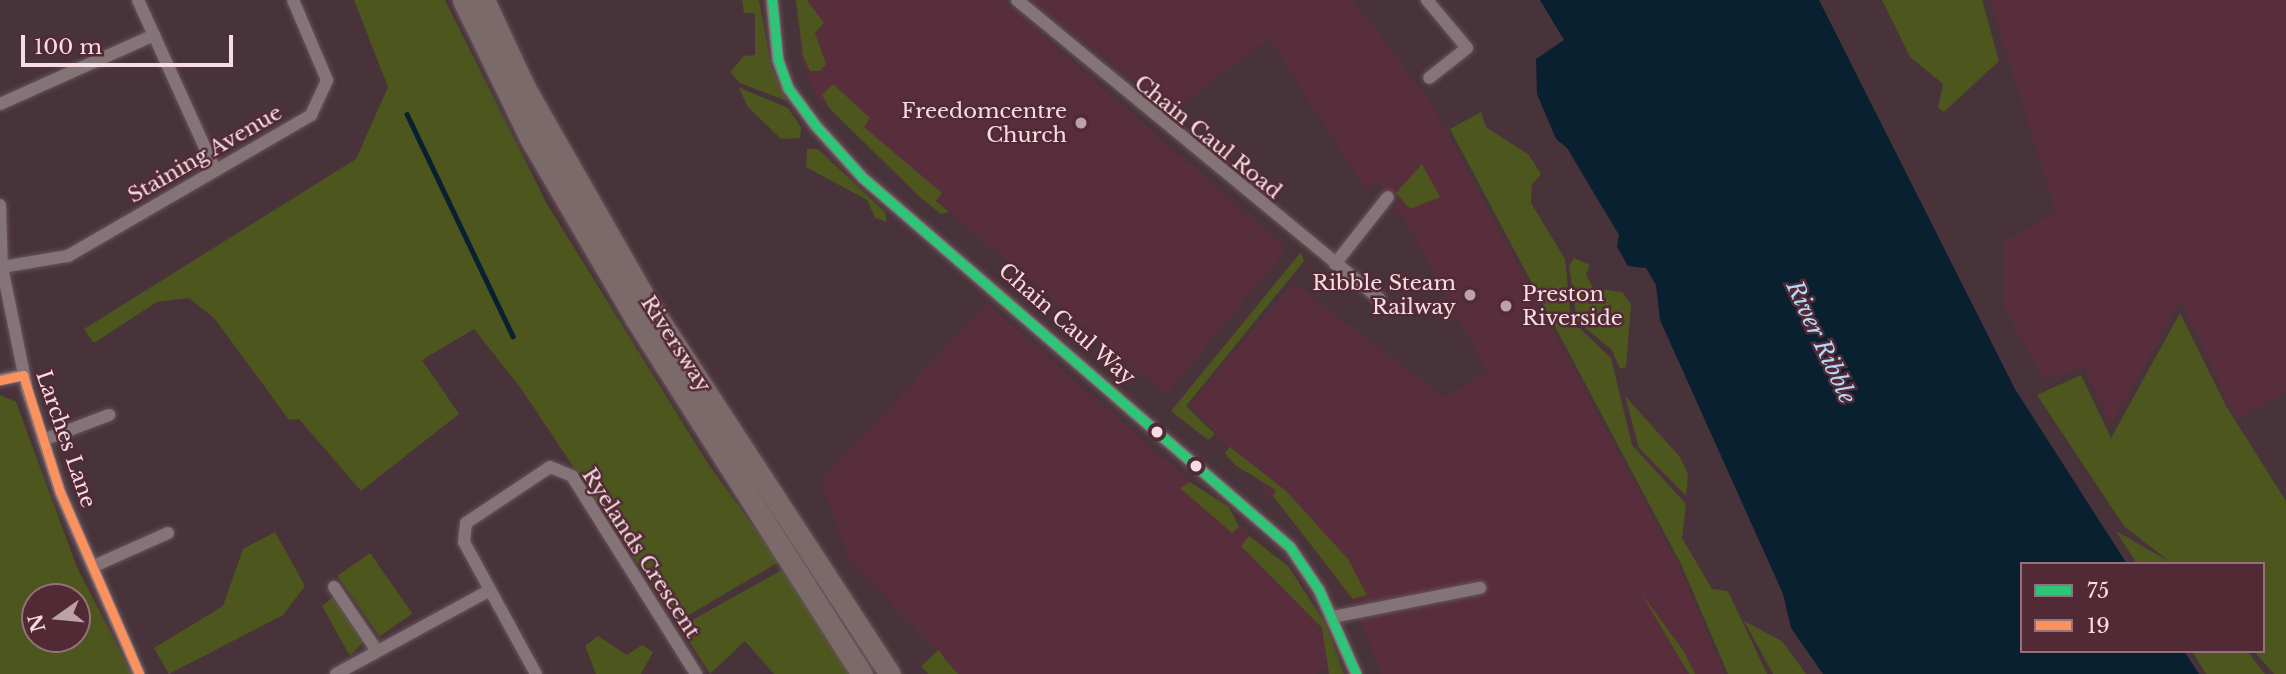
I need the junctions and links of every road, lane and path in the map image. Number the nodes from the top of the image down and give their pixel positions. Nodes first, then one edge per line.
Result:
1 (138, 0) edge
2 (293, 0) edge
3 (463, 0) edge
4 (484, 0) edge
5 (772, 0) edge
6 (1017, 0) edge
7 (1427, 0) edge
8 (154, 35) junction
9 (1429, 78) dead end
10 (0, 103) edge
11 (215, 170) junction
12 (1388, 197) dead end
13 (0, 205) edge
14 (1335, 264) junction
15 (2, 267) junction
16 (1380, 299) dead end
17 (23, 375) junction
18 (0, 380) edge
19 (109, 415) dead end
20 (43, 440) junction
21 (168, 533) dead end
22 (94, 566) junction
23 (334, 587) dead end
24 (1479, 588) dead end
25 (490, 590) junction
26 (1333, 617) junction
27 (377, 651) junction
28 (139, 674) edge
29 (336, 674) edge
30 (536, 674) edge
31 (696, 674) edge
32 (862, 674) edge
33 (890, 674) edge
34 (1356, 674) edge

1 - 8 street
2 - 11 street, Staining Avenue
3 - 32 highway, Riversway
4 - 33 highway, Riversway
5 - 26 street, Chain Caul Way
6 - 14 street, Chain Caul Road
7 - 9 street
8 - 10 street
8 - 11 street
11 - 15 street, Staining Avenue
12 - 14 street
13 - 15 street, Larches Lane
14 - 16 street, Chain Caul Road
15 - 17 street, Larches Lane
17 - 18 street
17 - 20 street, Larches Lane
19 - 20 street
20 - 22 street, Larches Lane
21 - 22 street
22 - 28 street, Larches Lane
23 - 27 street
24 - 26 street
25 - 27 street
25 - 30 street
25 - 31 street, Ryelands Crescent
26 - 34 street, Chain Caul Way
27 - 29 street

